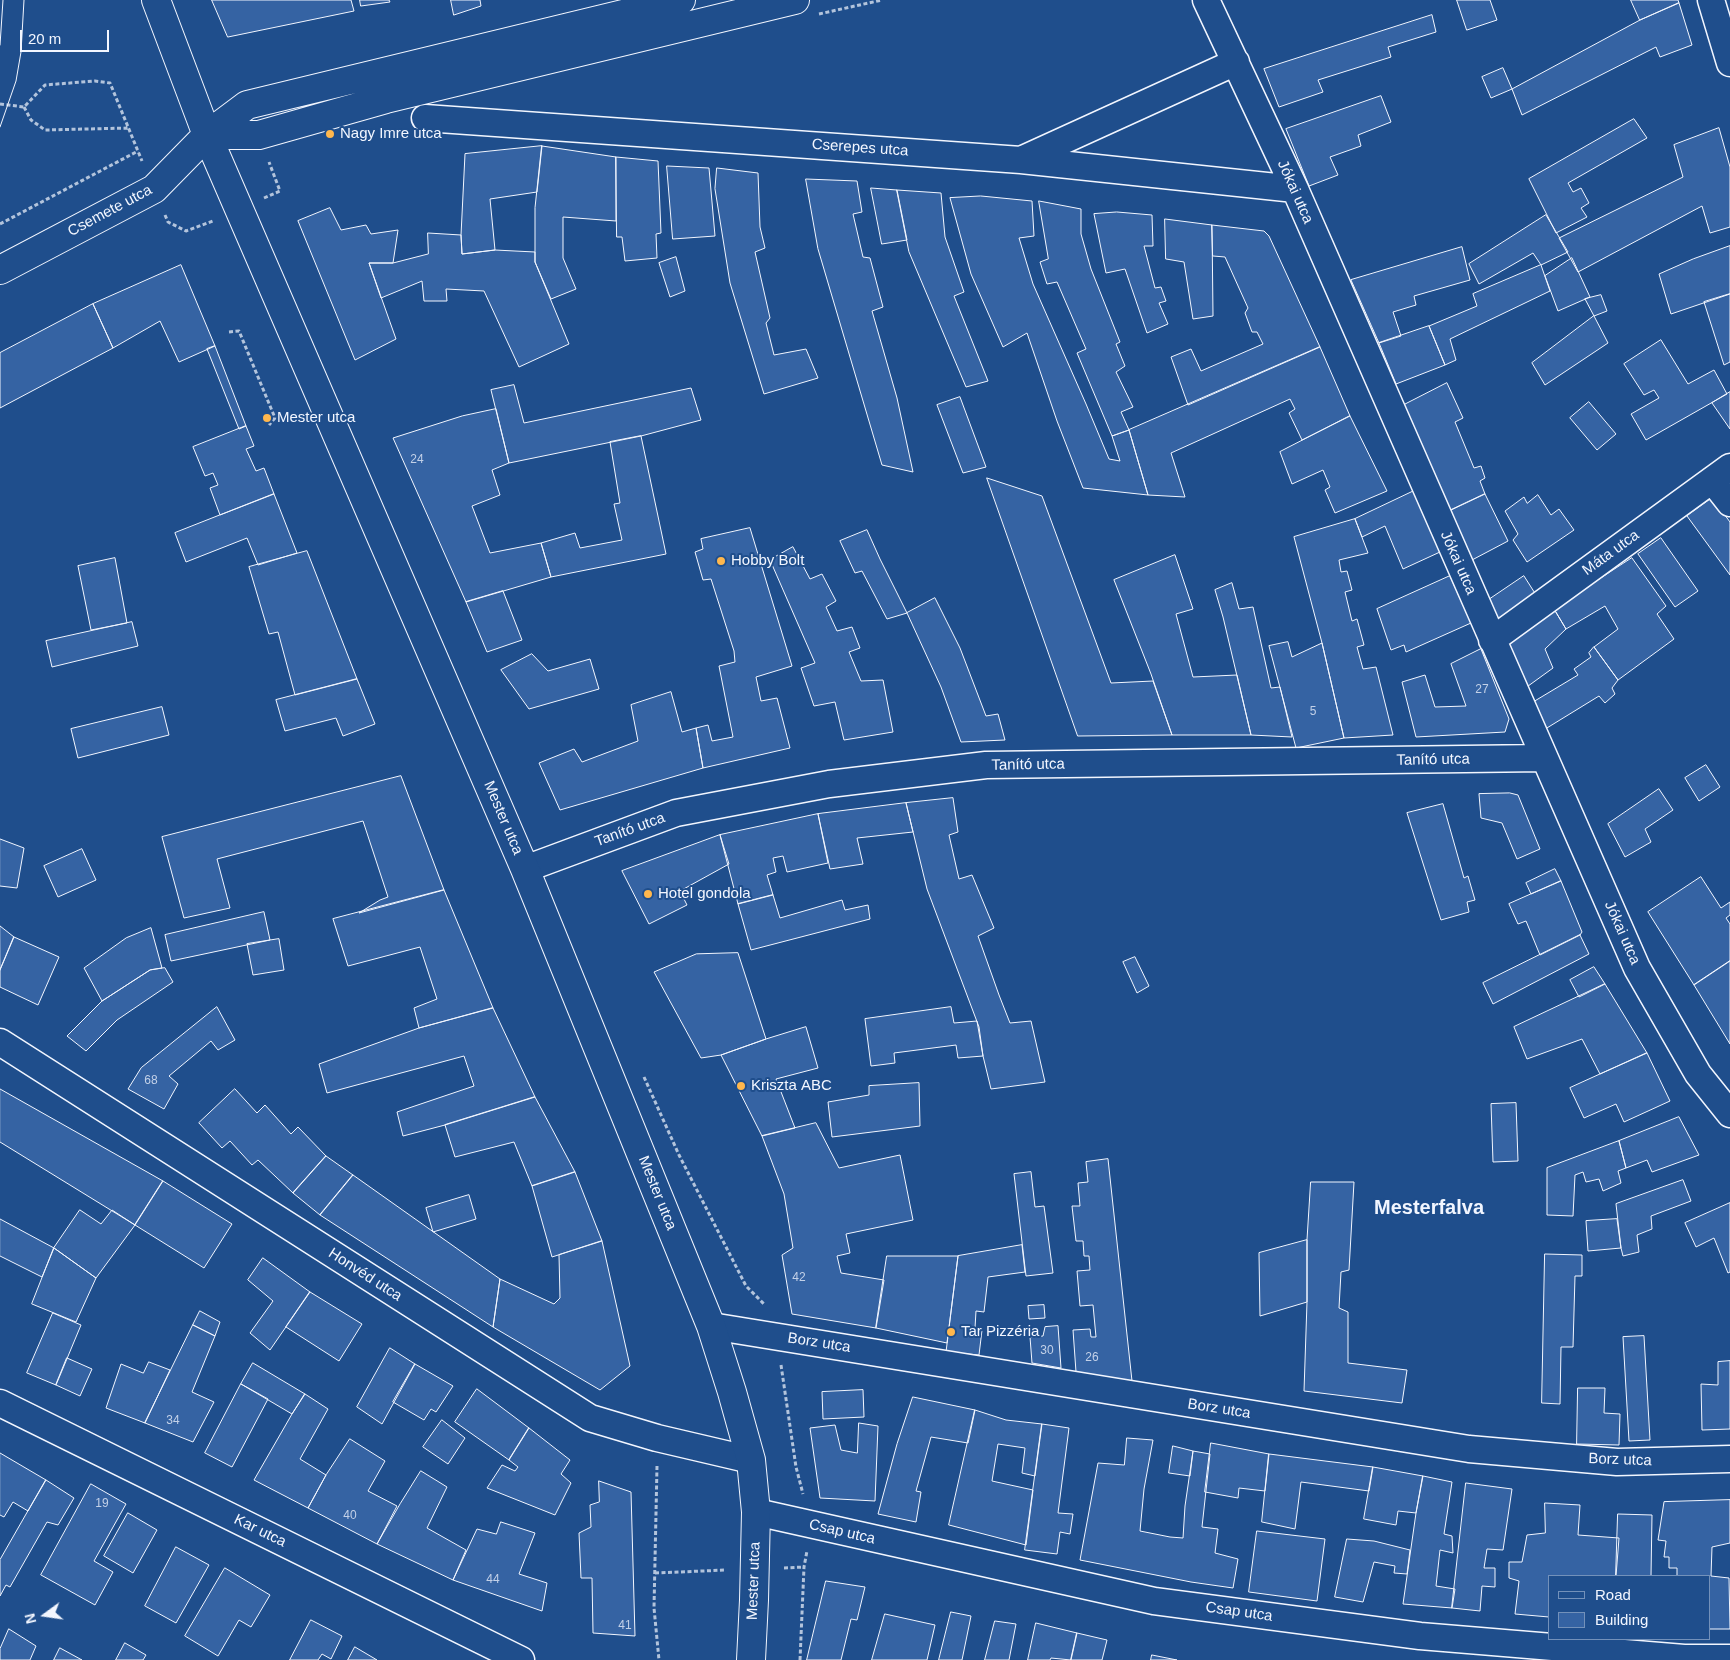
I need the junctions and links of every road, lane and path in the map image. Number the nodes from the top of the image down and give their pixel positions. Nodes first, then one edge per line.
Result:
1 (156, 0) edge
2 (681, 0) edge
3 (795, 0) edge
4 (1206, 0) edge
5 (1711, 0) edge
6 (1236, 62) junction
7 (1730, 63) edge
8 (0, 104) edge
9 (24, 107) junction
10 (425, 118) dead end
11 (128, 128) junction
12 (207, 135) junction
13 (138, 151) junction
14 (1022, 160) junction
15 (154, 188) junction
16 (1295, 189) junction
17 (280, 191) dead end
18 (239, 210) junction
19 (0, 224) edge
20 (0, 270) edge
21 (229, 332) dead end
22 (269, 426) dead end
23 (1721, 473) edge
24 (1730, 502) edge
25 (1492, 640) junction
26 (1544, 758) junction
27 (525, 869) junction
28 (0, 1042) edge
29 (642, 1074) dead end
30 (1730, 1114) edge
31 (711, 1326) junction
32 (777, 1337) junction
33 (0, 1403) edge
34 (657, 1438) junction
35 (1730, 1459) edge
36 (751, 1460) junction
37 (756, 1512) junction
38 (812, 1525) junction
39 (1730, 1658) edge
40 (521, 1660) edge
41 (659, 1660) edge
42 (750, 1660) edge
43 (800, 1660) edge

1 - 12 street, Mester utca
2 - 12 street
3 - 12 street
4 - 6 street, Jókai utca
5 - 7 street
6 - 14 street
6 - 16 street, Jókai utca
8 - 9 path
9 - 11 path
9 - 11 path
10 - 14 street, Cserepes utca
11 - 13 path
12 - 15 street, Csemete utca
12 - 18 street, Mester utca
13 - 15 path
13 - 19 path
14 - 16 street, Cserepes utca
15 - 18 path
15 - 20 street, Csemete utca
16 - 25 street, Jókai utca
17 - 18 path
18 - 27 street, Mester utca
21 - 22 path
23 - 24 street
23 - 25 street, Máta utca
25 - 26 street, Jókai utca
26 - 27 street, Tanító utca
26 - 30 street, Jókai utca
27 - 31 street, Mester utca
28 - 34 street, Honvéd utca
29 - 32 path
31 - 32 street, Borz utca
31 - 36 street, Mester utca
32 - 35 street, Borz utca
32 - 38 path
33 - 40 street, Kar utca
34 - 36 street, Honvéd utca
34 - 41 path
36 - 37 street, Mester utca
37 - 38 street, Csap utca
37 - 42 street, Mester utca
38 - 39 street, Csap utca
38 - 43 path

